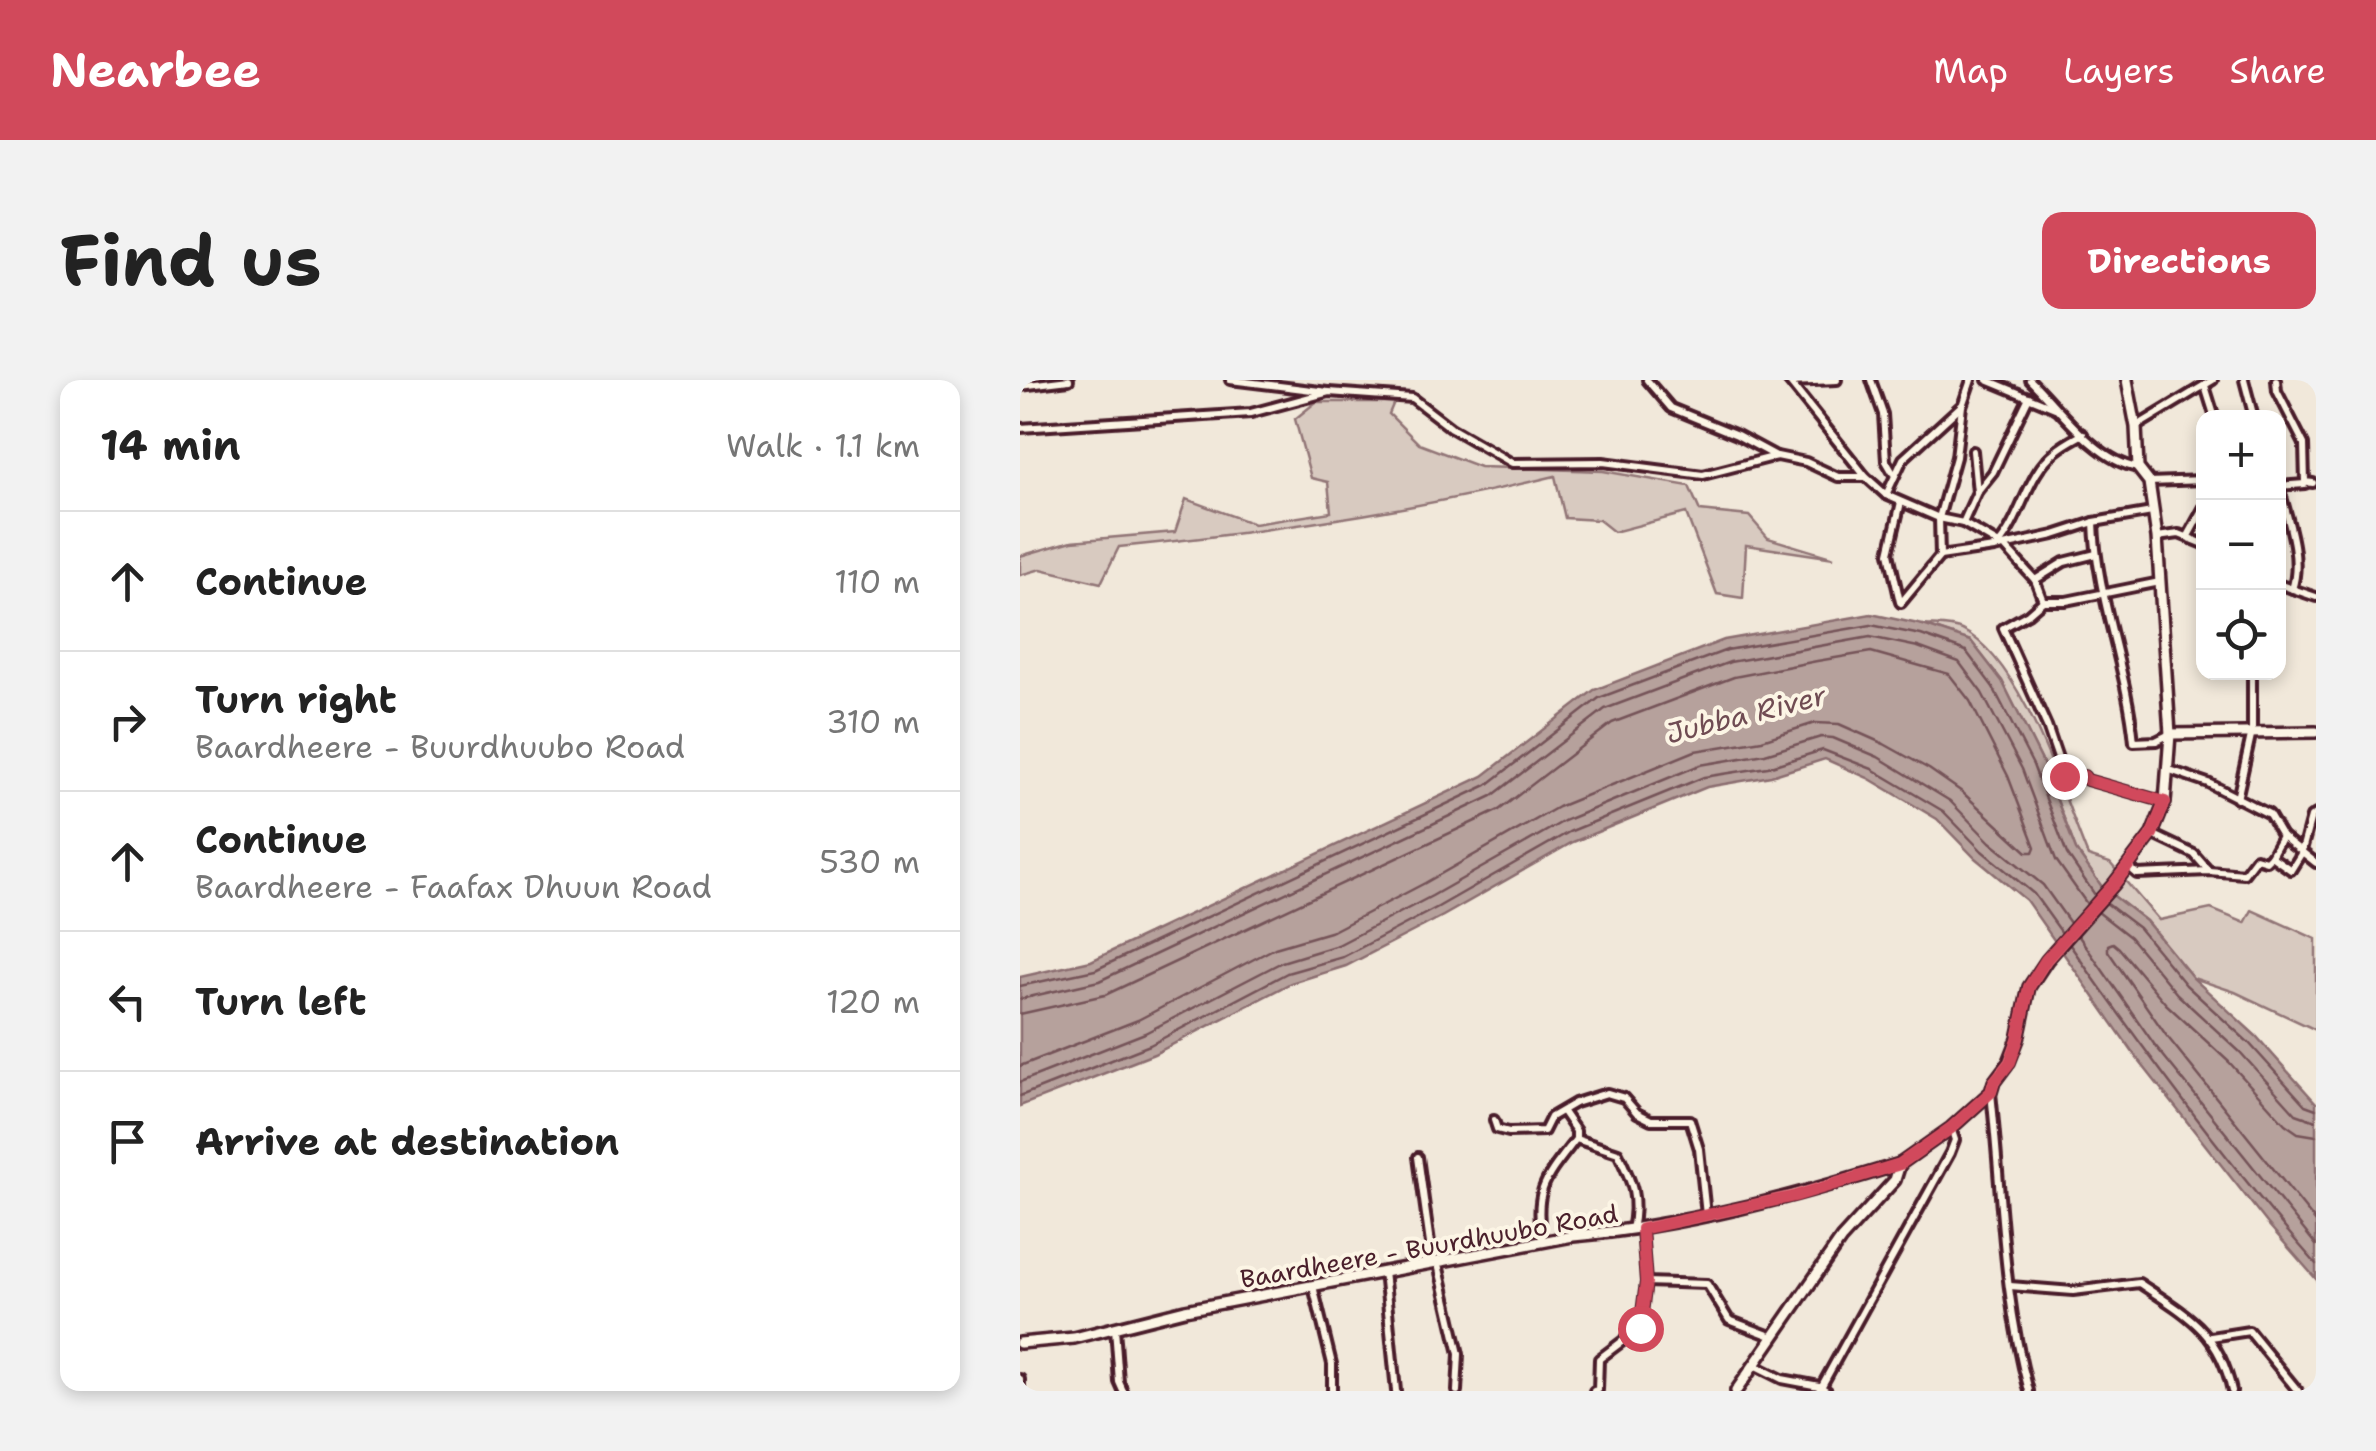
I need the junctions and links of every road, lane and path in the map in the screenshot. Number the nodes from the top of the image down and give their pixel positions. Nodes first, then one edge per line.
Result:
1 (1069, 380) edge
2 (1230, 380) edge
3 (1647, 380) edge
4 (1837, 380) edge
5 (1871, 380) edge
6 (1972, 380) edge
7 (1987, 380) edge
8 (2030, 380) edge
9 (2127, 380) edge
10 (2214, 380) edge
11 (2244, 380) edge
12 (2276, 380) edge
13 (1788, 381) edge
14 (1020, 386) edge
15 (2205, 386) junction
16 (1329, 392) junction
17 (2030, 397) junction
18 (1962, 406) junction
19 (2056, 408) junction
20 (2212, 410) edge
21 (2252, 410) edge
22 (2136, 427) junction
23 (1020, 428) edge
24 (2083, 434) junction
25 (1972, 451) dead end
26 (1777, 456) junction
27 (2138, 468) junction
28 (1894, 474) junction
29 (1866, 477) junction
30 (2196, 480) edge
31 (2149, 482) junction
32 (2314, 483) edge
33 (2286, 485) edge
34 (1977, 492) junction
35 (1886, 496) junction
36 (2283, 500) edge
37 (1901, 502) junction
38 (2152, 512) junction
39 (1939, 518) junction
40 (2094, 522) junction
41 (2196, 522) edge
42 (1963, 524) junction
43 (2188, 536) junction
44 (2157, 537) junction
45 (2196, 540) edge
46 (1999, 547) junction
47 (2096, 554) junction
48 (1940, 556) junction
49 (2035, 580) junction
50 (2160, 582) junction
51 (2286, 587) edge
52 (2292, 589) junction
53 (2106, 591) junction
54 (2316, 597) edge
55 (2043, 600) junction
56 (2252, 680) edge
57 (2252, 732) junction
58 (2316, 732) edge
59 (2170, 734) junction
60 (2166, 768) junction
61 (2237, 799) junction
62 (2165, 802) junction
63 (2315, 816) edge
64 (2152, 834) junction
65 (2282, 836) junction
66 (2301, 854) junction
67 (2271, 856) junction
68 (2316, 863) edge
69 (2128, 866) junction
70 (2209, 871) junction
71 (1991, 1092) junction
72 (1564, 1112) junction
73 (1494, 1120) dead end
74 (1951, 1128) junction
75 (1576, 1139) junction
76 (1418, 1157) dead end
77 (1900, 1164) junction
78 (1706, 1217) junction
79 (1637, 1230) junction
80 (1543, 1242) junction
81 (1438, 1264) junction
82 (1384, 1271) junction
83 (1646, 1282) junction
84 (1313, 1286) junction
85 (2009, 1286) junction
86 (1115, 1325) junction
87 (1772, 1336) junction
88 (2211, 1337) junction
89 (1020, 1343) edge
90 (1754, 1365) junction
91 (1020, 1379) edge
92 (1020, 1388) edge
93 (1819, 1388) edge
94 (1596, 1390) edge
95 (1123, 1391) edge
96 (1332, 1391) edge
97 (1396, 1391) edge
98 (1458, 1391) edge
99 (1736, 1391) edge
100 (1828, 1391) edge
101 (2030, 1391) edge
102 (2232, 1391) edge
103 (2298, 1391) edge

1 - 14 street
2 - 16 street
3 - 26 street
4 - 13 street
5 - 28 street
6 - 18 street
7 - 17 street
8 - 19 street
9 - 22 main road
10 - 15 street
11 - 21 street
12 - 32 street
13 - 29 street
15 - 20 street
15 - 22 street
16 - 23 street
16 - 26 street
17 - 19 street
17 - 34 street
18 - 28 street
18 - 39 street
19 - 24 street
22 - 27 main road
24 - 27 street
24 - 46 street
25 - 34 street
26 - 29 street
27 - 31 main road
28 - 35 street
29 - 35 street
30 - 31 street
31 - 38 main road
32 - 33 street
34 - 42 street
35 - 37 street
36 - 52 street
37 - 39 street
37 - 48 street
38 - 40 street
38 - 44 main road
39 - 42 street
39 - 48 street
40 - 46 street
40 - 47 street
41 - 43 street
42 - 46 street
43 - 44 street
43 - 45 street
44 - 50 main road
46 - 48 street
46 - 49 street
47 - 49 street
47 - 53 street
49 - 55 street
50 - 53 street
50 - 59 main road
51 - 52 street
52 - 54 street
53 - 55 street
53 - 59 street
55 - 62 street
56 - 57 street
57 - 58 main road
57 - 59 main road
57 - 61 street
59 - 60 main road
60 - 61 street
60 - 62 main road
61 - 65 street
62 - 64 main road
63 - 66 street
64 - 69 main road
64 - 70 street
65 - 66 street
65 - 67 street
66 - 67 street
66 - 68 street
67 - 70 street
69 - 70 street
69 - 71 main road
71 - 74 main road
71 - 85 street
72 - 73 street
72 - 75 street
72 - 78 street
74 - 77 main road
74 - 93 street
75 - 79 street
75 - 80 street
76 - 81 street
77 - 78 main road, Baardheere - Buurdhuubo Road
77 - 87 main road
78 - 79 main road, Baardheere - Buurdhuubo Road
79 - 80 main road, Baardheere - Buurdhuubo Road
79 - 83 street
80 - 81 main road, Baardheere - Buurdhuubo Road
81 - 82 main road, Baardheere - Buurdhuubo Road
81 - 98 street
82 - 84 main road, Baardheere - Buurdhuubo Road
82 - 97 street
83 - 87 street
83 - 94 street
84 - 86 main road, Baardheere - Buurdhuubo Road
84 - 96 street
85 - 88 street
85 - 101 street
86 - 89 main road, Baardheere - Buurdhuubo Road
86 - 95 street
87 - 90 main road
88 - 102 street
88 - 103 street
90 - 93 street
90 - 99 main road
91 - 92 street
93 - 100 street

